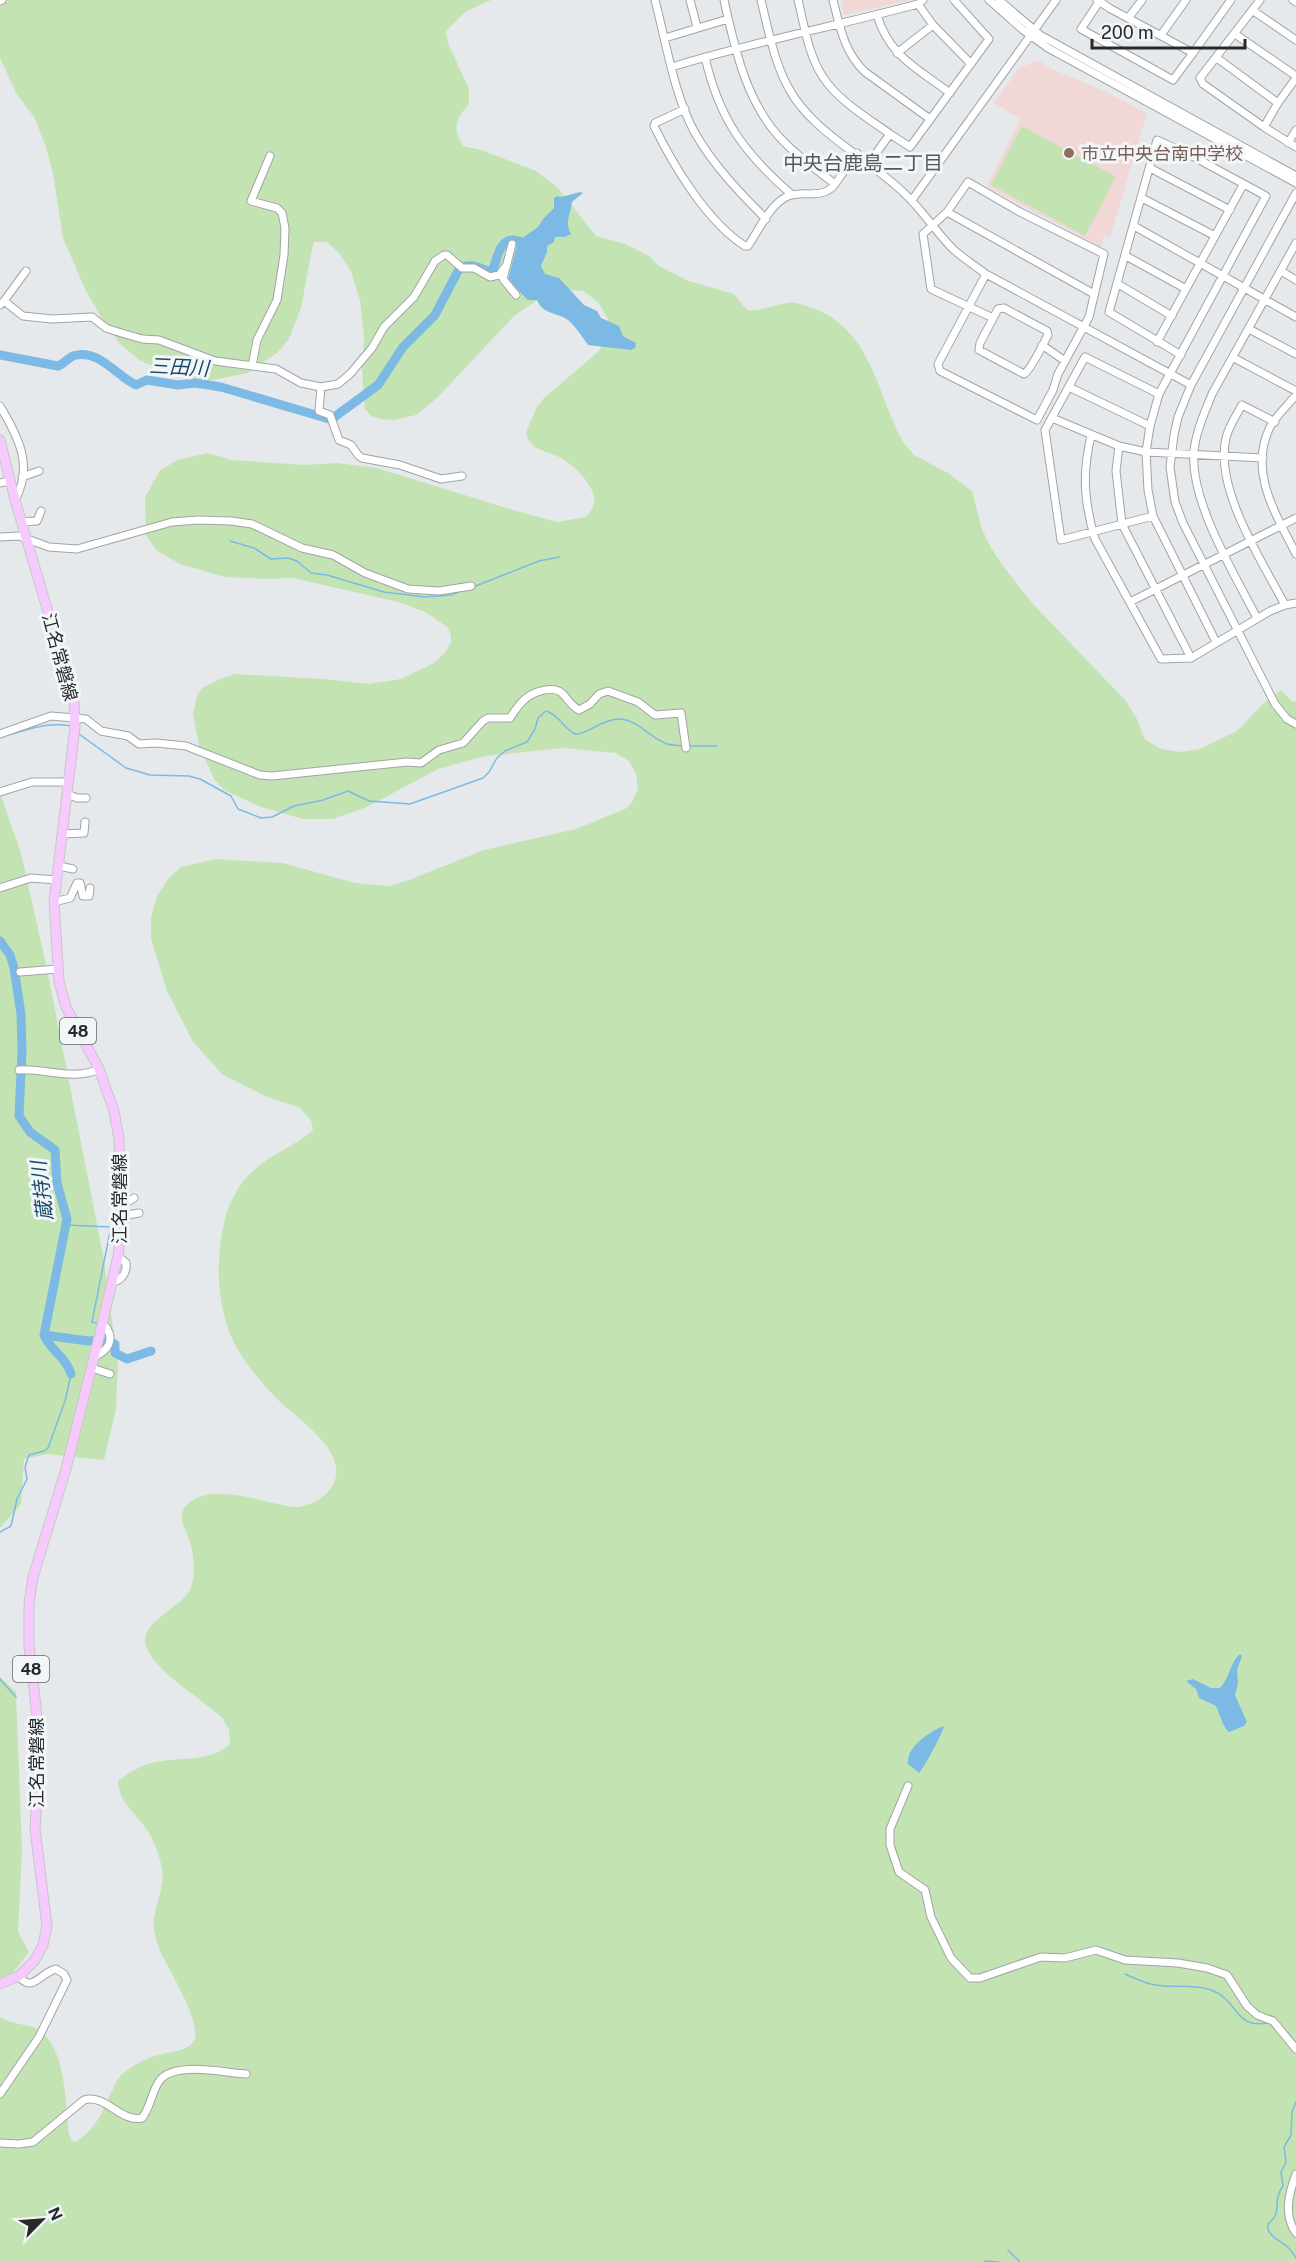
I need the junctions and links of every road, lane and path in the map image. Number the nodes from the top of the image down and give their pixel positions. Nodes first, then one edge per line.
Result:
1 (655, 0) edge
2 (690, 0) edge
3 (724, 0) edge
4 (761, 0) edge
5 (798, 0) edge
6 (833, 0) edge
7 (954, 0) edge
8 (989, 0) edge
9 (999, 0) edge
10 (1056, 0) edge
11 (1142, 0) edge
12 (1186, 0) edge
13 (1231, 0) edge
14 (1260, 0) edge
15 (1099, 1) edge
16 (921, 2) edge
17 (1252, 10) junction
18 (877, 15) junction
19 (1129, 17) junction
20 (728, 19) junction
21 (839, 23) junction
22 (933, 25) junction
23 (697, 27) junction
24 (806, 32) junction
25 (1032, 33) junction
26 (1235, 34) junction
27 (1161, 35) junction
28 (665, 38) junction
29 (1296, 40) edge
30 (771, 41) junction
31 (736, 49) junction
32 (897, 53) junction
33 (1193, 53) junction
34 (705, 57) junction
35 (1216, 58) junction
36 (971, 64) junction
37 (672, 67) junction
38 (1296, 77) edge
39 (950, 93) junction
40 (1278, 103) junction
41 (685, 108) junction
42 (930, 119) junction
43 (1264, 127) junction
44 (1296, 130) edge
45 (890, 134) junction
46 (1288, 143) junction
47 (1296, 147) edge
48 (857, 153) junction
49 (270, 156) dead end
50 (869, 163) junction
51 (1150, 168) junction
52 (1296, 176) edge
53 (1296, 183) edge
54 (836, 184) junction
55 (1243, 185) junction
56 (1296, 193) edge
57 (792, 194) junction
58 (1142, 198) junction
59 (912, 200) junction
60 (1230, 210) junction
61 (947, 212) junction
62 (766, 219) junction
63 (932, 224) junction
64 (1134, 226) junction
65 (1215, 236) junction
66 (512, 244) dead end
67 (1296, 245) edge
68 (1126, 256) junction
69 (1200, 264) junction
70 (506, 266) junction
71 (26, 270) dead end
72 (1281, 271) junction
73 (986, 274) junction
74 (1223, 278) junction
75 (1296, 280) edge
76 (1118, 284) junction
77 (1245, 288) junction
78 (1186, 289) junction
79 (1094, 294) junction
80 (516, 295) dead end
81 (1264, 300) junction
82 (2, 303) edge
83 (969, 306) junction
84 (1172, 316) junction
85 (1296, 317) edge
86 (993, 318) junction
87 (1083, 327) junction
88 (1250, 329) junction
89 (1157, 342) junction
90 (1042, 345) junction
91 (1296, 354) edge
92 (1180, 355) junction
93 (1234, 358) junction
94 (1065, 361) junction
95 (252, 366) junction
96 (1170, 375) junction
97 (1191, 385) junction
98 (321, 387) junction
99 (1069, 387) junction
100 (1296, 393) edge
101 (1160, 394) junction
102 (0, 406) edge
103 (1052, 418) junction
104 (1275, 422) junction
105 (1150, 426) junction
106 (1091, 436) junction
107 (0, 440) edge
108 (1119, 446) junction
109 (1146, 452) junction
110 (1172, 452) junction
111 (1194, 454) junction
112 (1225, 456) junction
113 (1263, 458) junction
114 (39, 471) dead end
115 (462, 476) dead end
116 (22, 477) junction
117 (5, 482) edge
118 (15, 500) junction
119 (41, 511) dead end
120 (1153, 516) junction
121 (1296, 518) edge
122 (21, 522) junction
123 (1122, 524) junction
124 (1282, 525) junction
125 (1093, 531) junction
126 (0, 537) edge
127 (26, 538) junction
128 (1251, 541) junction
129 (1224, 553) junction
130 (1296, 554) edge
131 (1203, 564) junction
132 (1182, 575) junction
133 (471, 586) dead end
134 (1156, 588) junction
135 (1130, 602) junction
136 (1296, 603) edge
137 (1285, 605) junction
138 (1257, 618) junction
139 (1237, 631) junction
140 (1216, 642) junction
141 (1191, 658) junction
142 (1296, 724) edge
143 (74, 726) junction
144 (0, 734) edge
145 (686, 748) dead end
146 (68, 782) junction
147 (0, 792) edge
148 (67, 794) junction
149 (86, 798) dead end
150 (85, 822) dead end
151 (62, 834) junction
152 (59, 866) junction
153 (73, 869) dead end
154 (56, 880) junction
155 (0, 888) edge
156 (90, 888) dead end
157 (54, 902) junction
158 (58, 969) junction
159 (20, 972) dead end
160 (99, 1069) junction
161 (19, 1070) dead end
162 (134, 1198) dead end
163 (122, 1200) junction
164 (139, 1213) dead end
165 (122, 1216) junction
166 (102, 1325) junction
167 (94, 1357) junction
168 (92, 1368) junction
169 (110, 1374) dead end
170 (908, 1786) dead end
171 (19, 1976) junction
172 (0, 1984) edge
173 (1296, 2049) edge
174 (246, 2074) dead end
175 (0, 2094) edge
176 (0, 2143) edge
177 (1296, 2174) edge
178 (1296, 2233) edge

1 - 28 street
2 - 23 street
3 - 20 street
4 - 30 street
5 - 24 street
6 - 21 street
7 - 36 street
8 - 25 street
9 - 25 street
10 - 25 street
11 - 19 street
12 - 27 street
13 - 33 street
14 - 17 street
15 - 19 street
15 - 33 street
16 - 18 street
16 - 22 street
17 - 26 street
17 - 29 street
18 - 21 street
18 - 32 street
19 - 27 street
20 - 23 street
20 - 31 street
21 - 24 street
21 - 42 street
22 - 32 street
22 - 36 street
23 - 28 street
24 - 30 street
24 - 45 street
25 - 52 street
25 - 53 street
25 - 59 street
26 - 35 street
26 - 38 street
27 - 33 street
28 - 37 street
30 - 31 street
30 - 48 street
31 - 34 street
31 - 54 street
32 - 39 street
34 - 37 street
34 - 57 street
35 - 40 street
35 - 43 street
36 - 39 street
37 - 41 street
38 - 40 street
39 - 42 street
40 - 43 street
41 - 62 street
41 - 62 street
42 - 45 street
43 - 46 street
44 - 46 street
45 - 50 street
46 - 47 street
48 - 50 street
48 - 54 street
49 - 95 street
50 - 59 street
51 - 55 street
51 - 58 street
51 - 60 street
54 - 57 street
55 - 60 street
55 - 74 street
56 - 77 street
57 - 62 street
58 - 64 street
58 - 65 street
59 - 63 street
60 - 65 street
61 - 63 street
61 - 79 street
61 - 79 street
63 - 73 street
63 - 83 street
64 - 68 street
64 - 69 street
65 - 69 street
66 - 70 street
67 - 72 street
68 - 76 street
68 - 78 street
69 - 74 street
69 - 78 street
70 - 80 street
70 - 98 street
71 - 82 street
72 - 75 street
72 - 81 street
73 - 83 street
73 - 87 street
74 - 77 street
74 - 92 street
76 - 84 street
76 - 89 street
77 - 81 street
77 - 97 street
78 - 84 street
79 - 87 street
81 - 85 street
81 - 88 street
82 - 95 street
83 - 86 street
83 - 94 street
84 - 89 street
86 - 90 street
86 - 90 street
87 - 94 street
87 - 96 street
88 - 91 street
88 - 93 street
89 - 92 street
90 - 94 street
92 - 96 street
93 - 100 street
93 - 111 street
95 - 98 street
96 - 97 street
96 - 101 street
97 - 110 street
98 - 115 street
99 - 101 street
99 - 103 street
99 - 105 street
100 - 104 street
101 - 105 street
102 - 116 street
103 - 106 street
103 - 125 street
104 - 112 street
104 - 113 street
105 - 109 street
106 - 108 street
106 - 125 street
107 - 117 main road, 江名常磐線 / 48
108 - 109 street
108 - 123 street
109 - 110 street
109 - 120 street
110 - 111 street
110 - 131 street
111 - 112 street
111 - 129 street
112 - 113 street
112 - 128 street
113 - 124 street
114 - 116 street
116 - 118 street
117 - 118 main road, 江名常磐線 / 48
118 - 122 main road, 江名常磐線 / 48
119 - 122 street
120 - 123 street
120 - 132 street
121 - 124 street
122 - 127 main road, 江名常磐線 / 48
123 - 125 street
123 - 134 street
124 - 128 street
124 - 130 street
125 - 135 street
126 - 127 street
127 - 133 street
127 - 143 main road, 江名常磐線 / 48
128 - 129 street
128 - 137 street
129 - 131 street
129 - 138 street
131 - 132 street
131 - 139 street
132 - 134 street
132 - 140 street
134 - 135 street
134 - 141 street
135 - 141 street
136 - 137 street
137 - 138 street
138 - 139 street
139 - 140 street
139 - 142 street
140 - 141 street
143 - 144 street
143 - 145 street
143 - 146 main road, 江名常磐線 / 48
146 - 147 street
146 - 148 main road, 江名常磐線 / 48
148 - 149 street
148 - 151 main road, 江名常磐線 / 48
150 - 151 street
151 - 152 main road, 江名常磐線 / 48
152 - 153 street
152 - 154 main road, 江名常磐線 / 48
154 - 155 street
154 - 157 main road, 江名常磐線 / 48
156 - 157 street
157 - 158 main road, 江名常磐線 / 48
158 - 159 street
158 - 160 main road, 江名常磐線 / 48
160 - 161 street
160 - 163 main road, 江名常磐線 / 48
162 - 163 street
163 - 165 main road, 江名常磐線 / 48
164 - 165 street
165 - 166 main road, 江名常磐線 / 48
166 - 167 main road, 江名常磐線 / 48
166 - 167 street
167 - 168 main road, 江名常磐線 / 48
168 - 169 street
168 - 171 main road, 江名常磐線 / 48
170 - 173 street
171 - 172 main road, 江名常磐線 / 48
171 - 175 street
174 - 176 street
177 - 178 street

